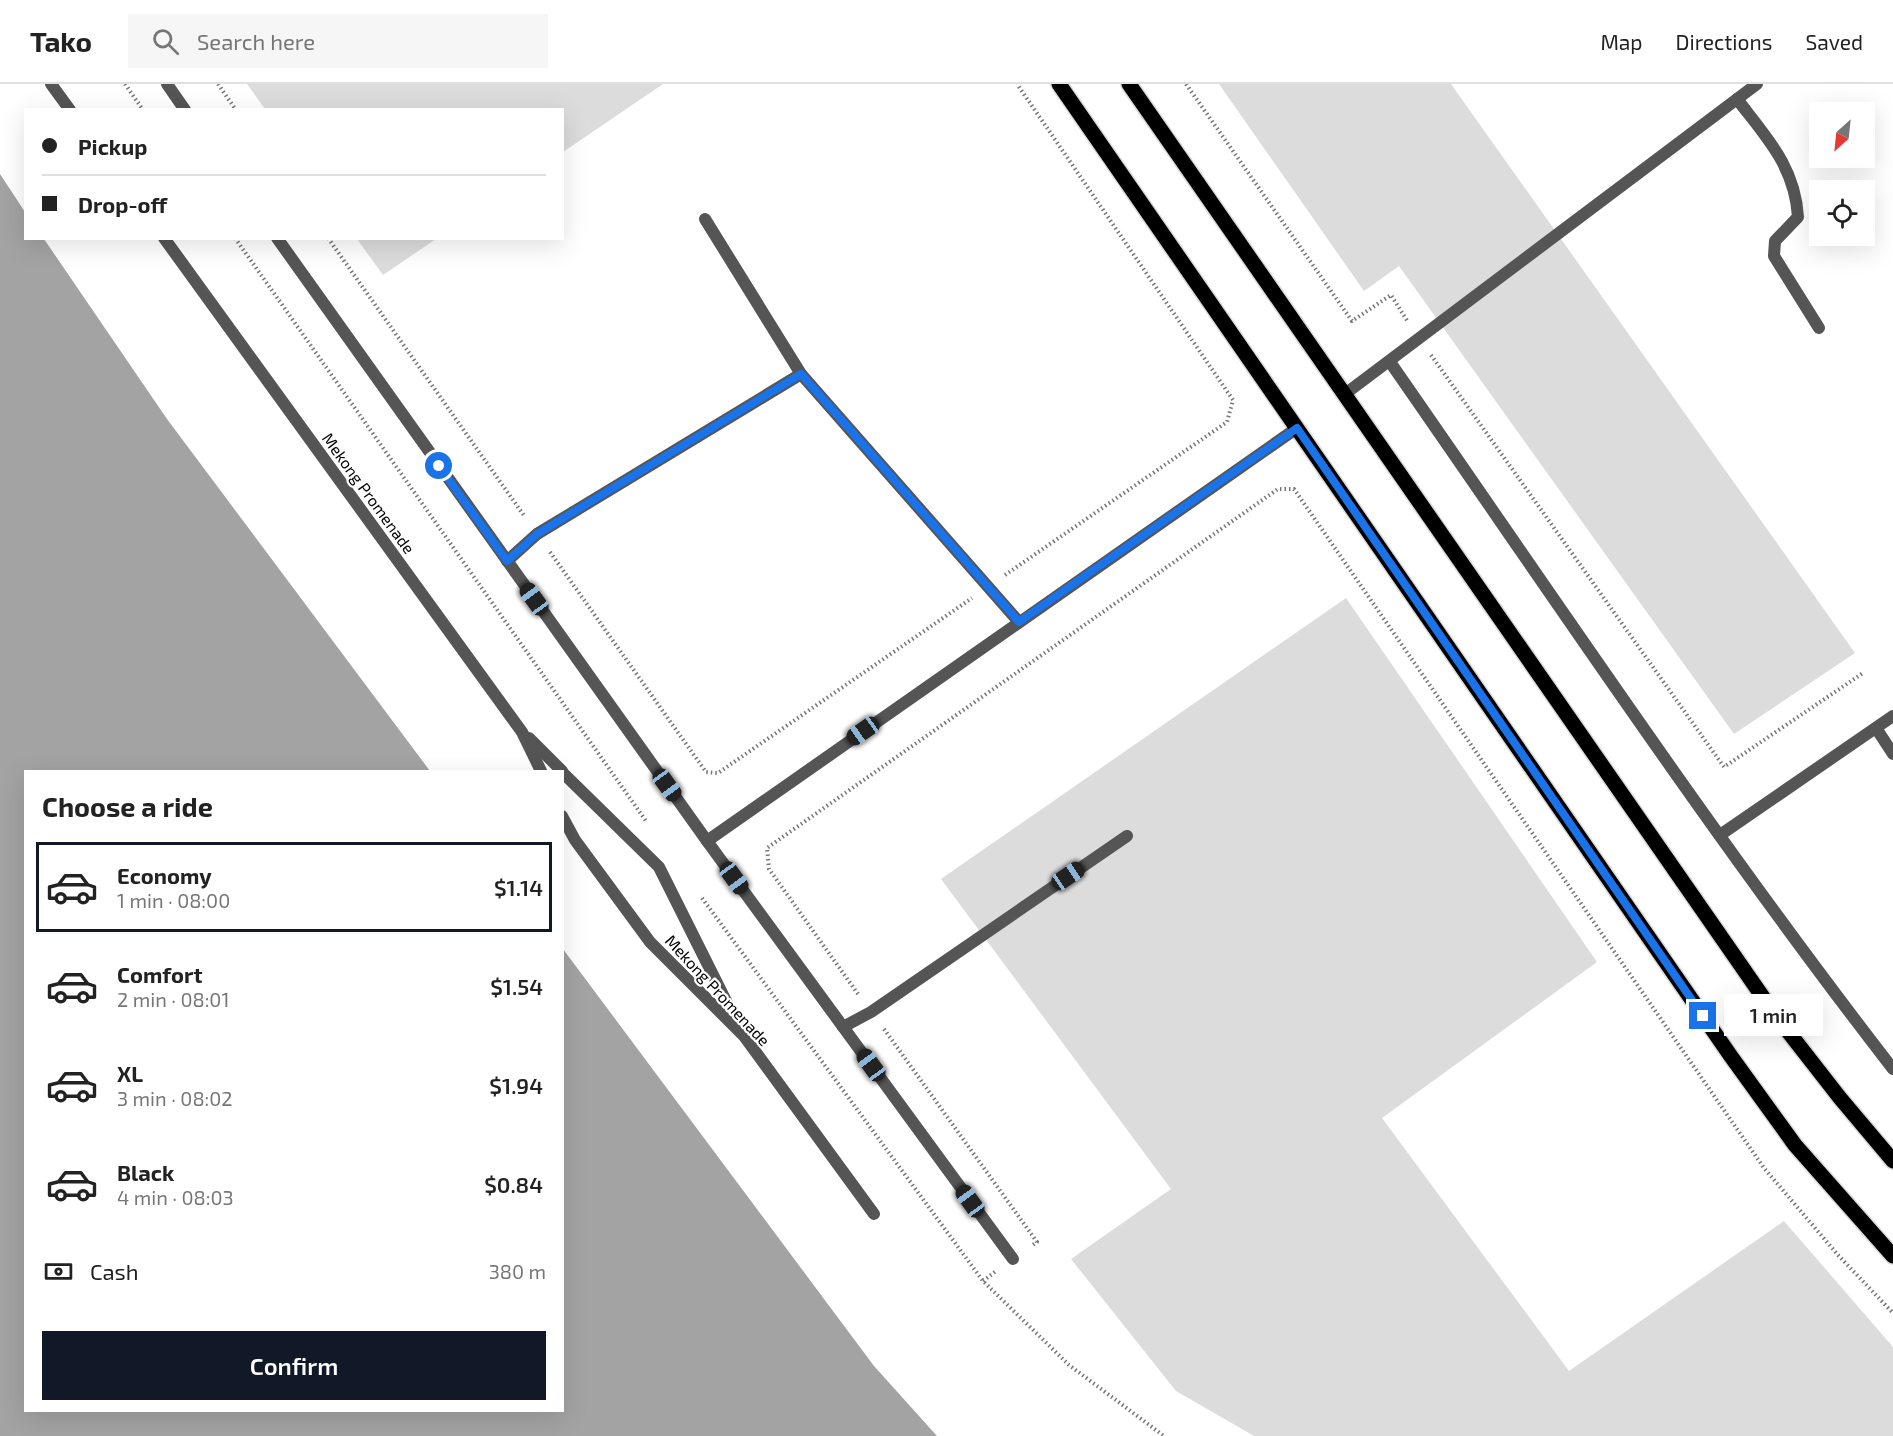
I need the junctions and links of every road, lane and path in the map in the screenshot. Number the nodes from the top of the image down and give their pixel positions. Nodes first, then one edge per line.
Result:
1 (51, 84) edge
2 (125, 84) edge
3 (167, 84) edge
4 (218, 84) edge
5 (1017, 84) edge
6 (1059, 84) edge
7 (1129, 84) edge
8 (1186, 84) edge
9 (1757, 84) edge
10 (1737, 99) junction
11 (69, 108) edge
12 (143, 108) edge
13 (184, 108) edge
14 (235, 108) edge
15 (705, 219) dead end
16 (165, 240) edge
17 (278, 240) edge
18 (329, 240) edge
19 (1819, 328) dead end
20 (1420, 340) junction
21 (1390, 362) junction
22 (801, 374) junction
23 (1345, 394) junction
24 (1297, 428) junction
25 (537, 534) junction
26 (507, 561) junction
27 (988, 587) junction
28 (1019, 622) junction
29 (1863, 673) dead end
30 (1893, 716) edge
31 (1875, 728) junction
32 (522, 732) junction
33 (1893, 754) edge
34 (541, 770) edge
35 (561, 770) edge
36 (564, 773) edge
37 (564, 820) edge
38 (1720, 835) junction
39 (1127, 836) dead end
40 (706, 840) junction
41 (871, 1012) junction
42 (843, 1027) junction
43 (744, 1036) junction
44 (1893, 1069) edge
45 (1893, 1161) edge
46 (874, 1214) dead end
47 (1037, 1242) dead end
48 (1893, 1256) edge
49 (1013, 1259) dead end
50 (1893, 1313) edge

1 - 11 street
2 - 12 path
3 - 13 street
4 - 14 path
5 - 27 path
6 - 24 main road
7 - 23 main road
8 - 20 path
9 - 10 street
10 - 19 street
10 - 20 street
15 - 22 street
16 - 32 street, Mekong Promenade
17 - 26 street
18 - 25 path
20 - 21 street
20 - 29 path
21 - 23 street
21 - 38 street
22 - 25 street
22 - 27 street
23 - 45 main road
24 - 28 street
24 - 48 main road
25 - 26 street
25 - 27 path
26 - 40 street
27 - 28 street
28 - 40 street
30 - 31 street
31 - 33 street
31 - 38 street
32 - 34 street, Mekong Promenade
32 - 35 street
36 - 43 street
37 - 43 street, Mekong Promenade
38 - 44 street
39 - 41 street
40 - 42 street
41 - 42 street
41 - 47 path
41 - 50 path
42 - 49 street
43 - 46 street, Mekong Promenade

